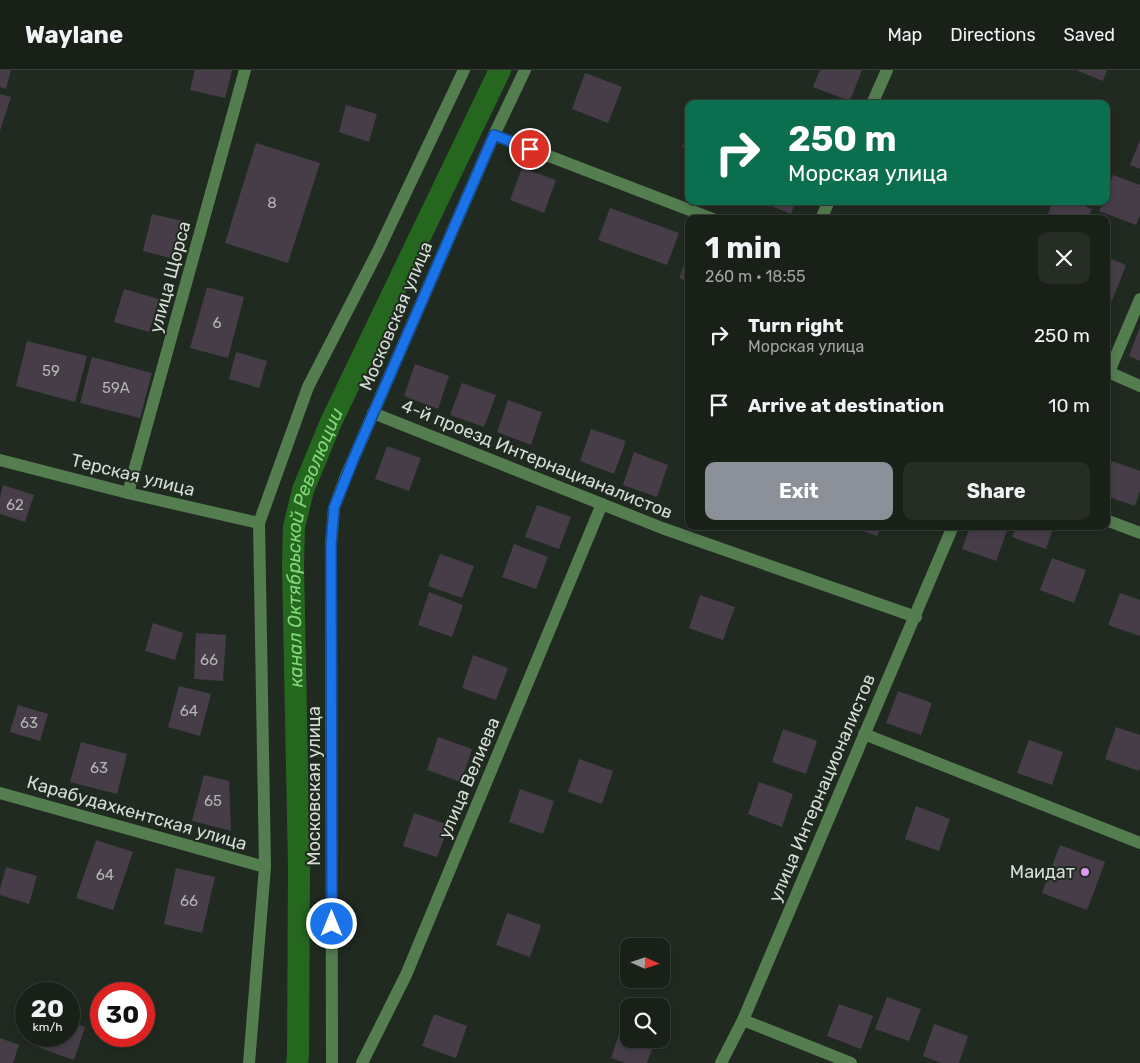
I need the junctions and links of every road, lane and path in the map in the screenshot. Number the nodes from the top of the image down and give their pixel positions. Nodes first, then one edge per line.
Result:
1 (245, 70) edge
2 (464, 70) edge
3 (525, 70) edge
4 (888, 70) edge
5 (874, 100) edge
6 (494, 135) junction
7 (703, 215) edge
8 (1140, 299) edge
9 (1110, 367) edge
10 (1110, 373) edge
11 (1140, 386) edge
12 (373, 413) junction
13 (0, 460) edge
14 (128, 493) junction
15 (602, 504) junction
16 (1110, 522) edge
17 (259, 523) junction
18 (951, 530) edge
19 (1140, 533) edge
20 (916, 617) junction
21 (864, 734) junction
22 (0, 793) edge
23 (1140, 843) edge
24 (264, 867) junction
25 (743, 1020) junction
26 (249, 1063) edge
27 (332, 1063) edge
28 (362, 1063) edge
29 (721, 1063) edge
30 (851, 1063) edge

1 - 14 street, улица Щорса
2 - 17 street
3 - 6 street, Московская улица
4 - 5 street
6 - 7 street
6 - 12 street, Московская улица
8 - 9 street
10 - 11 street
12 - 15 street, 4-й проезд Интернацианалистов
12 - 27 street, Московская улица
13 - 14 street, Терская улица
14 - 17 street, Терская улица
15 - 20 street, 4-й проезд Интернацианалистов
15 - 28 street, улица Велиева
16 - 19 street
17 - 24 street
18 - 20 street, улица Интернационалистов
20 - 21 street, улица Интернационалистов
21 - 23 street
21 - 25 street, улица Интернационалистов
22 - 24 street, Карабудахкентская улица
24 - 26 street
25 - 29 street, улица Интернационалистов
25 - 30 street

